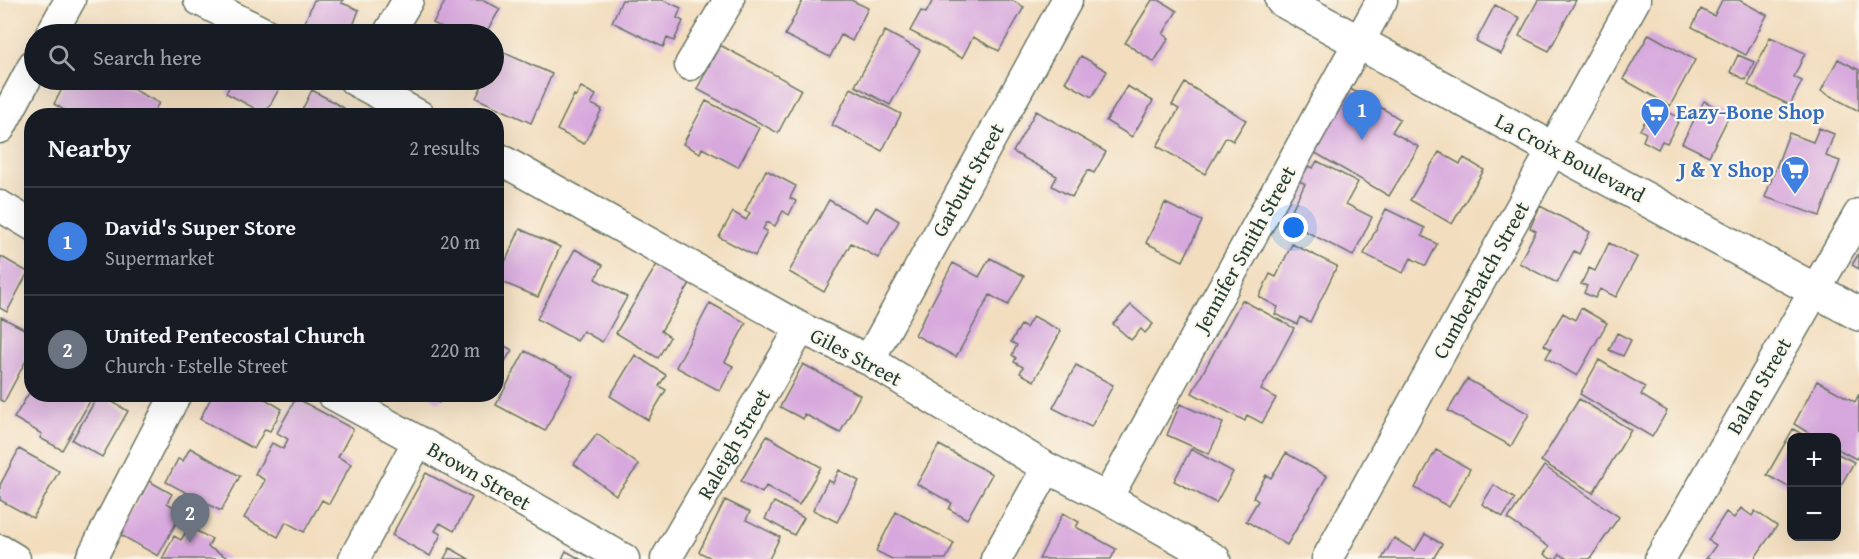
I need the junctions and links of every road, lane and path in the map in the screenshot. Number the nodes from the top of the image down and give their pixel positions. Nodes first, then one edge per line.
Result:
1 (70, 0) edge
2 (199, 0) edge
3 (408, 0) edge
4 (729, 0) edge
5 (1067, 0) edge
6 (1282, 0) edge
7 (1382, 0) edge
8 (1635, 0) edge
9 (57, 24) edge
10 (246, 24) edge
11 (394, 24) edge
12 (1359, 43) junction
13 (690, 65) dead end
14 (24, 83) edge
15 (375, 90) edge
16 (406, 108) edge
17 (0, 128) edge
18 (1553, 149) junction
19 (504, 161) edge
20 (0, 206) edge
21 (1859, 214) edge
22 (24, 220) edge
23 (1815, 291) junction
24 (1859, 314) edge
25 (801, 328) junction
26 (869, 360) junction
27 (172, 402) edge
28 (347, 402) edge
29 (418, 441) junction
30 (1047, 468) junction
31 (1107, 498) junction
32 (0, 550) edge
33 (15, 559) edge
34 (91, 559) edge
35 (354, 559) edge
36 (624, 559) edge
37 (666, 559) edge
38 (996, 559) edge
39 (1215, 559) edge
40 (1327, 559) edge
41 (1660, 559) edge

1 - 9 street
2 - 10 street
3 - 11 street
4 - 13 street
5 - 26 street, Garbutt Street
6 - 12 street, La Croix Boulevard
7 - 12 street, Jennifer Smith Street
8 - 18 street, Cumberbatch Street
12 - 18 street, La Croix Boulevard
12 - 31 street, Jennifer Smith Street
14 - 17 street
15 - 16 street
18 - 23 street, La Croix Boulevard
18 - 40 street, Cumberbatch Street
19 - 25 street, Giles Street
20 - 22 street
21 - 23 street, Balan Street
23 - 24 street, La Croix Boulevard
23 - 41 street, Balan Street
25 - 26 street, Giles Street
25 - 37 street, Raleigh Street
26 - 30 street, Giles Street
27 - 34 street
28 - 29 street, Brown Street
29 - 35 street
29 - 36 street, Brown Street
30 - 31 street, Giles Street
30 - 38 street
31 - 39 street, Giles Street
32 - 33 street

